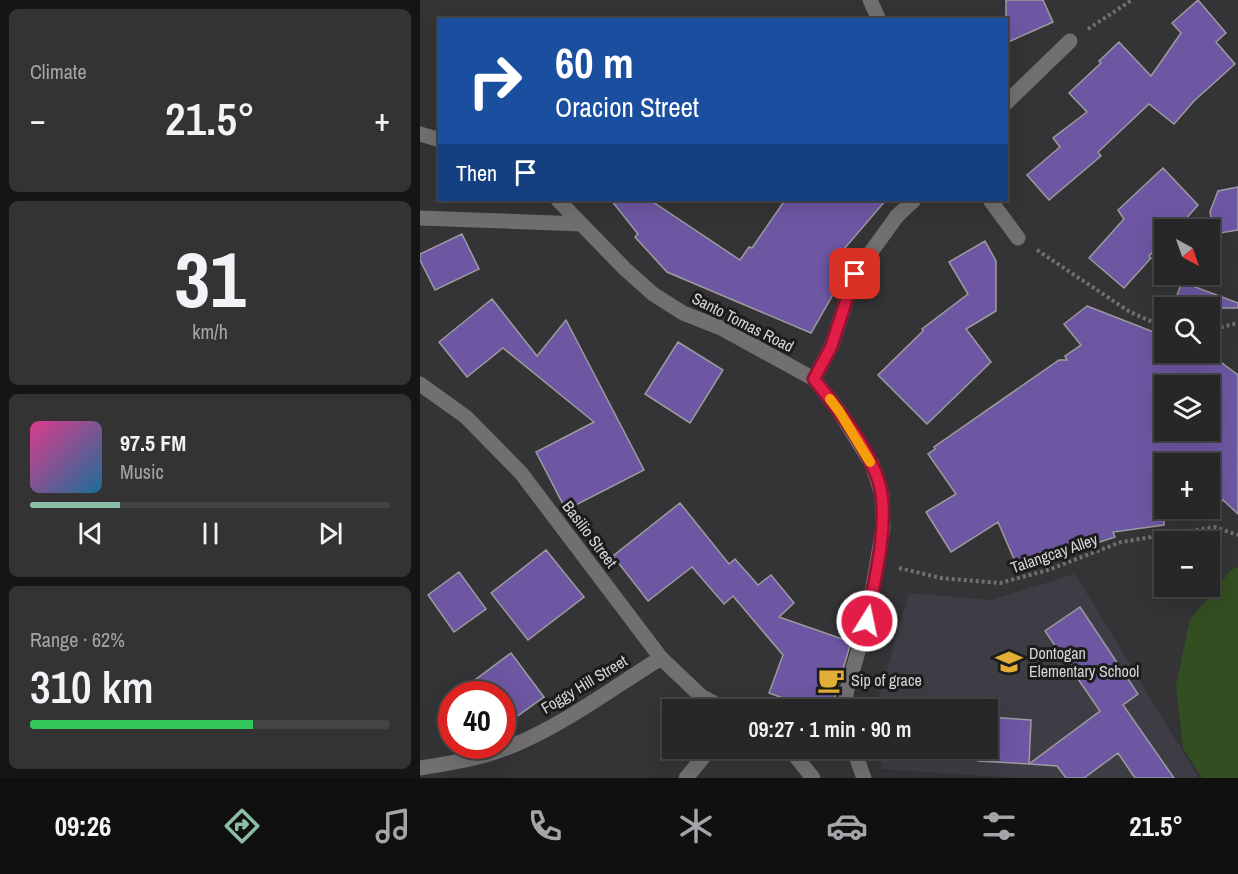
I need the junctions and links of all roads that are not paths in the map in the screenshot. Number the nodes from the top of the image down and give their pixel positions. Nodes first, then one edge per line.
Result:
1 (870, 0) edge
2 (878, 18) edge
3 (1070, 41) road end
4 (1008, 101) edge
5 (420, 134) edge
6 (438, 139) edge
7 (559, 201) edge
8 (913, 201) edge
9 (991, 201) edge
10 (420, 218) edge
11 (581, 224) junction
12 (1018, 238) road end
13 (814, 379) junction
14 (420, 384) edge
15 (661, 658) junction
16 (707, 699) edge
17 (846, 699) edge
18 (702, 759) edge
19 (798, 759) edge
20 (857, 759) edge
21 (420, 768) edge
22 (686, 778) edge
23 (813, 778) edge
24 (864, 778) edge

1 - 2 street
3 - 4 street
5 - 6 street
7 - 11 street, Santo Tomas Road
8 - 13 street
9 - 12 street
10 - 11 street
11 - 13 street, Santo Tomas Road
13 - 17 street, Santo Tomas Road
14 - 15 street, Basilio Street
15 - 16 street, Basilio Street
15 - 21 street, Foggy Hill Street
18 - 22 street
19 - 23 street
20 - 24 street

